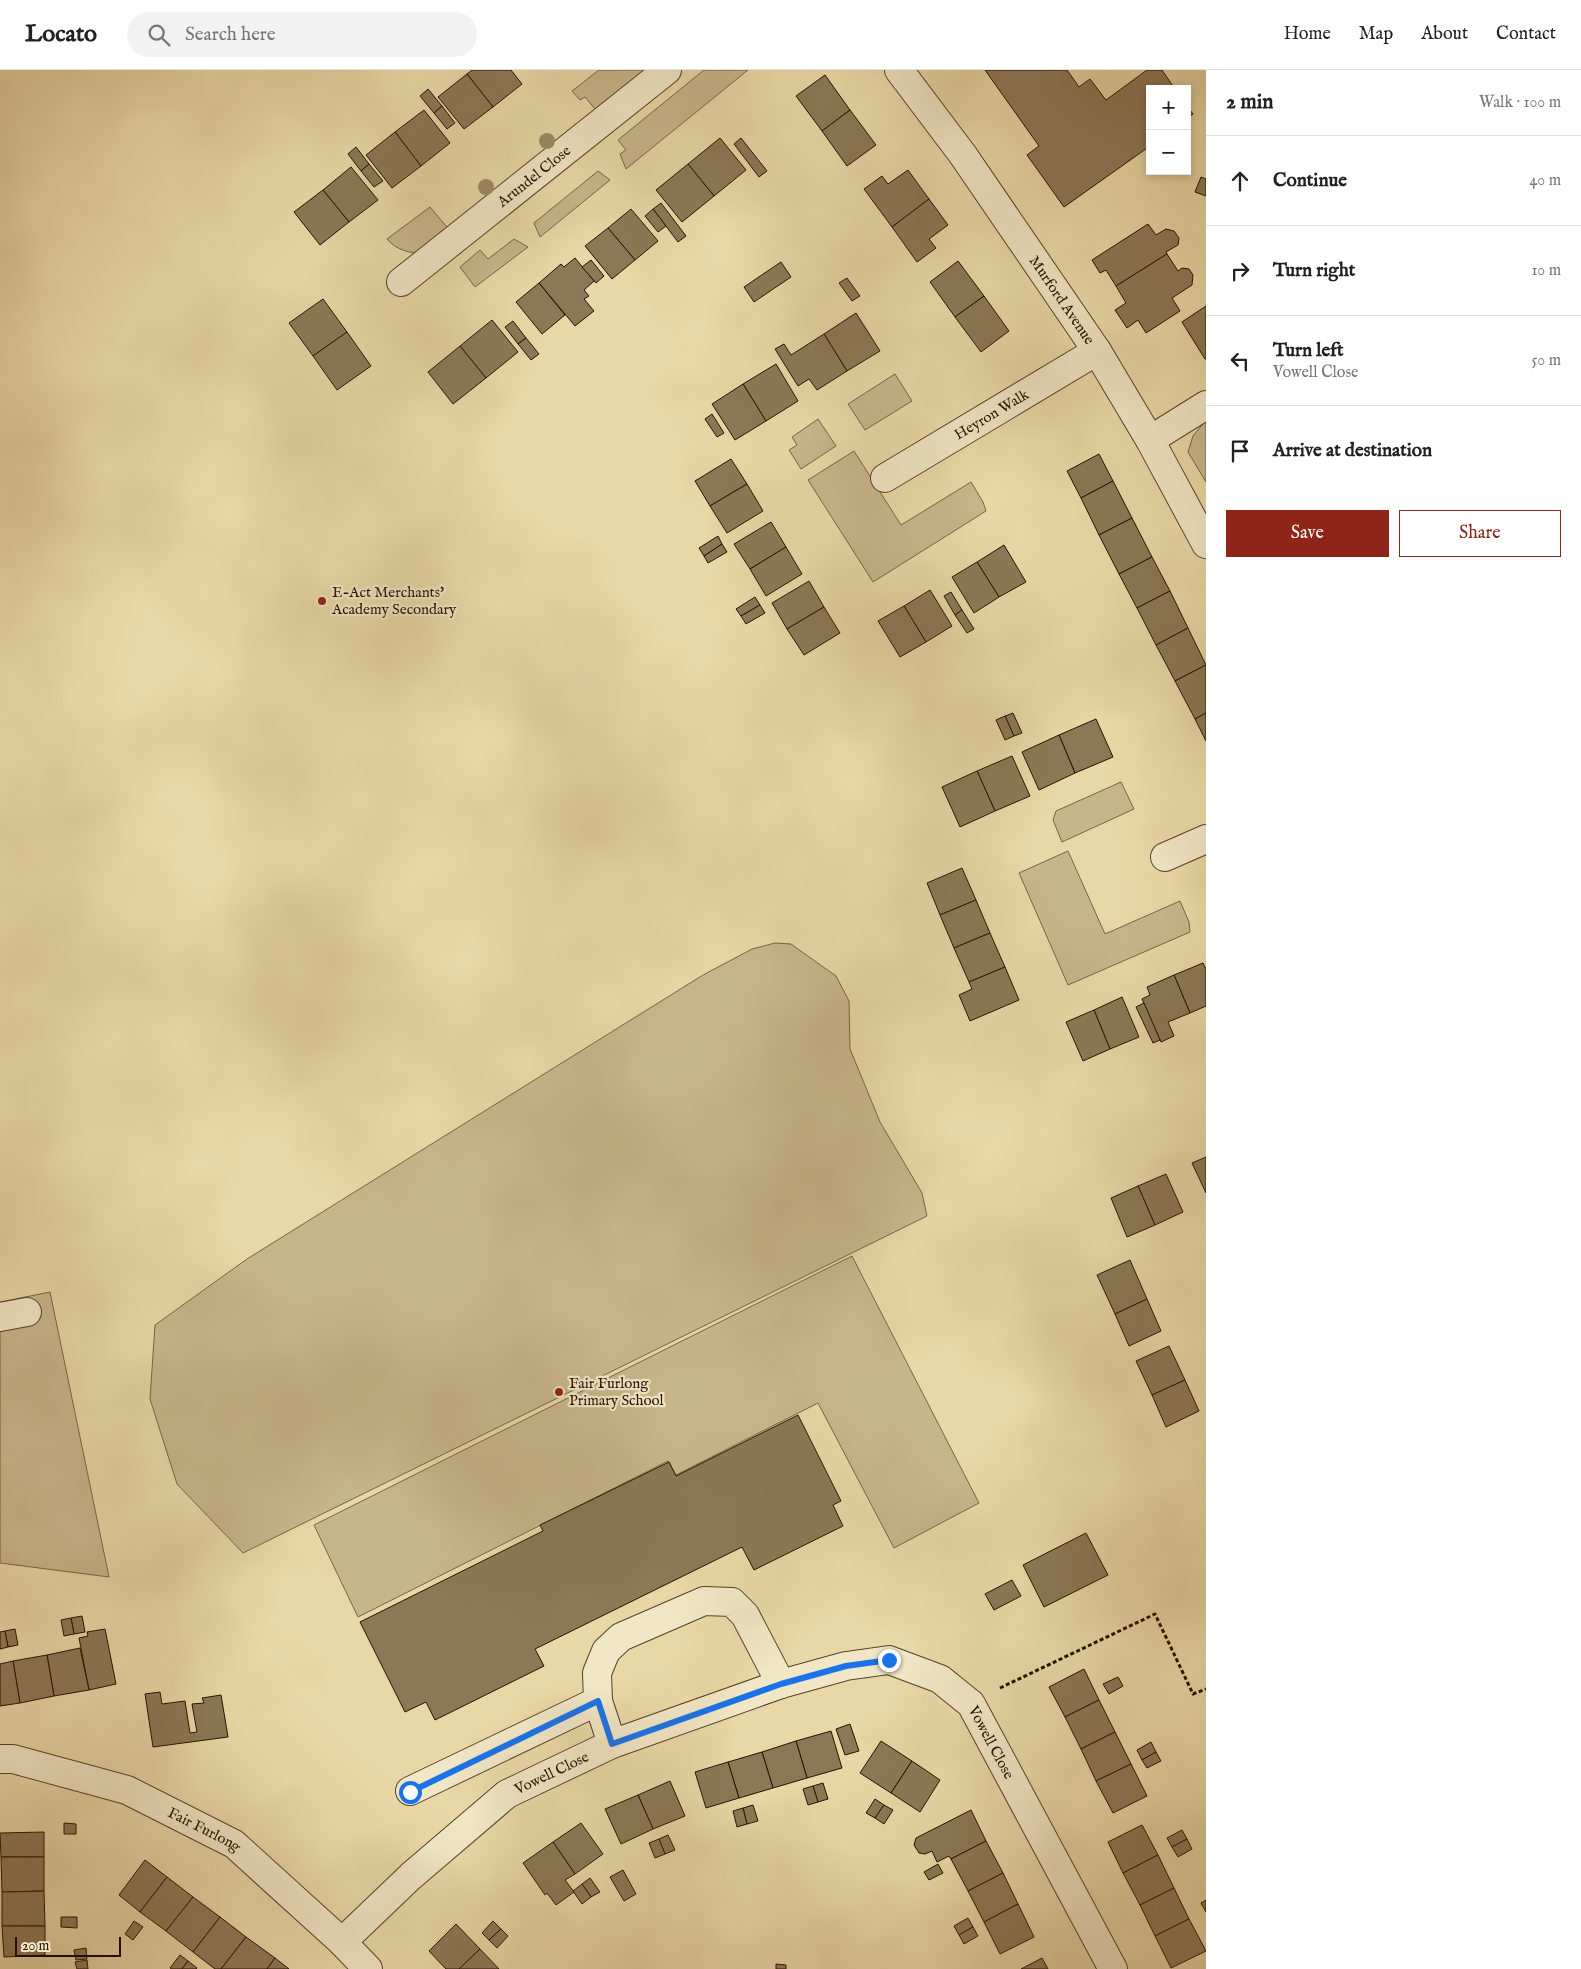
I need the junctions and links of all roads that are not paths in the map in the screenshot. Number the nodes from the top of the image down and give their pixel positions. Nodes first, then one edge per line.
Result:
1 (667, 70) edge
2 (899, 70) edge
3 (401, 282) dead end
4 (1097, 351) junction
5 (1206, 405) edge
6 (1150, 440) junction
7 (885, 478) dead end
8 (1206, 544) edge
9 (1206, 839) edge
10 (1165, 858) dead end
11 (27, 1312) dead end
12 (0, 1317) edge
13 (781, 1684) junction
14 (598, 1701) junction
15 (612, 1744) junction
16 (0, 1759) edge
17 (410, 1792) dead end
18 (342, 1942) junction
19 (368, 1969) edge
20 (1113, 1969) edge

1 - 3 street, Arundel Close
2 - 4 street, Murford Avenue
4 - 6 street, Murford Avenue
4 - 7 street, Heyron Walk
5 - 6 street
6 - 8 street, Murford Avenue
9 - 10 street
11 - 12 street
13 - 14 street
13 - 15 street, Vowell Close
13 - 20 street, Vowell Close
14 - 15 street
14 - 17 street
15 - 18 street, Vowell Close
16 - 18 street, Fair Furlong
18 - 19 street, Fair Furlong

